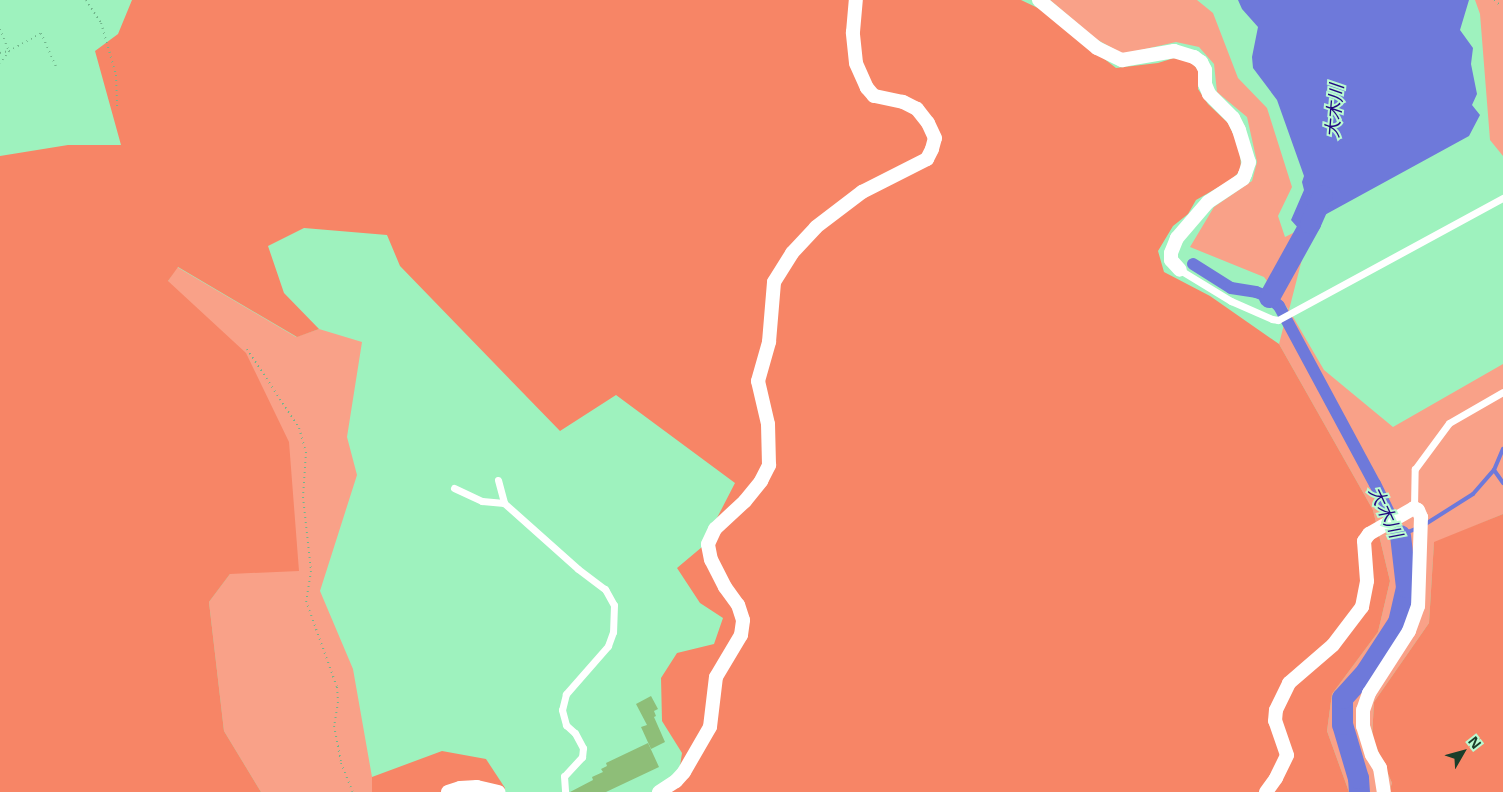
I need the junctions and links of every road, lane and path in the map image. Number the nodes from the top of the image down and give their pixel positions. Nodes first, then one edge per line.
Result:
1 (86, 0) edge
2 (856, 0) edge
3 (1039, 0) edge
4 (1494, 0) edge
5 (1501, 6) dead end
6 (0, 29) edge
7 (9, 51) junction
8 (0, 53) edge
9 (0, 63) edge
10 (56, 67) dead end
11 (117, 106) dead end
12 (1503, 198) edge
13 (1180, 270) joint
14 (247, 349) dead end
15 (1503, 392) edge
16 (498, 480) dead end
17 (454, 488) dead end
18 (504, 503) junction
19 (1414, 512) junction
20 (353, 792) edge
21 (448, 792) edge
22 (498, 792) edge
23 (566, 792) edge
24 (659, 792) edge
25 (1266, 792) edge
26 (1384, 792) edge

1 - 11 path
2 - 24 street
3 - 13 street
4 - 5 path
6 - 7 path
7 - 8 path
7 - 9 path
7 - 10 path
12 - 13 lane
14 - 20 path
15 - 19 lane
16 - 18 lane
17 - 18 lane
18 - 23 lane
19 - 25 street
19 - 26 street
21 - 22 street

